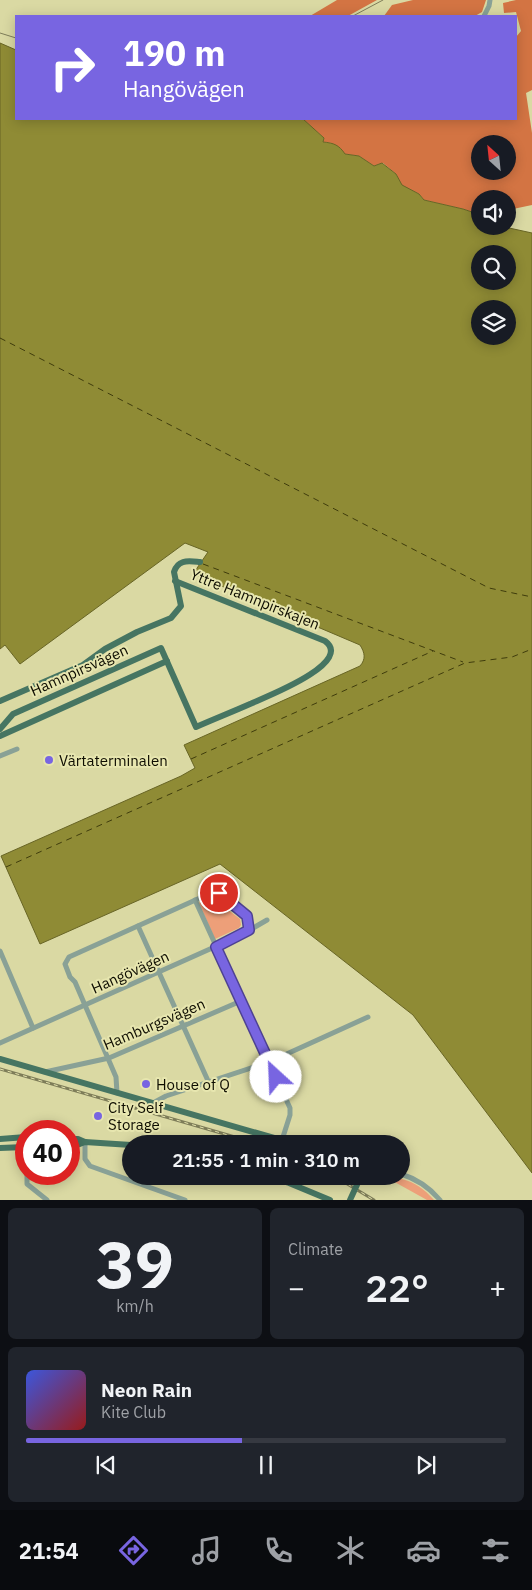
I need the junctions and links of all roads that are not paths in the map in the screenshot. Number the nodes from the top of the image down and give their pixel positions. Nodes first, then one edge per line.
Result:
1 (490, 0) edge
2 (484, 15) edge
3 (200, 562) dead end
4 (176, 581) junction
5 (167, 661) junction
6 (0, 701) edge
7 (0, 729) edge
8 (0, 736) edge
9 (17, 749) dead end
10 (0, 756) edge
11 (195, 900) junction
12 (267, 920) dead end
13 (138, 926) junction
14 (249, 930) junction
15 (216, 947) junction
16 (0, 951) edge
17 (159, 973) junction
18 (241, 1001) junction
19 (86, 1006) junction
20 (368, 1017) dead end
21 (183, 1026) junction
22 (33, 1028) junction
23 (0, 1043) edge
24 (109, 1058) junction
25 (0, 1059) edge
26 (268, 1062) junction
27 (45, 1072) junction
28 (209, 1083) junction
29 (117, 1093) junction
30 (153, 1103) junction
31 (265, 1135) edge
32 (284, 1135) edge
33 (0, 1138) edge
34 (15, 1138) edge
35 (80, 1140) edge
36 (85, 1142) junction
37 (80, 1144) edge
38 (122, 1144) edge
39 (15, 1147) edge
40 (0, 1148) edge
41 (410, 1178) edge
42 (28, 1185) edge
43 (294, 1185) edge
44 (356, 1185) edge
45 (47, 1200) edge
46 (185, 1200) edge
47 (330, 1200) edge
48 (350, 1200) edge
49 (440, 1200) edge

1 - 2 street
3 - 4 main road, Yttre Hamnpirskajen
4 - 5 main road, Yttre Hamnpirskajen
4 - 6 main road, Hamnpirsvägen
5 - 7 main road, Hamnpirsvägen
5 - 8 main road, Hamnpirsvägen
9 - 10 street
11 - 13 street
11 - 14 street
11 - 15 street
12 - 14 street, Hangövägen
13 - 17 street
13 - 19 street
14 - 15 street, Hangövägen
15 - 17 street, Hangövägen
15 - 18 street
16 - 22 street
17 - 19 street, Hangövägen
17 - 21 street
18 - 21 street, Hamburgsvägen
18 - 26 street
19 - 22 street, Hangövägen
19 - 24 street
20 - 26 street
21 - 24 street, Hamburgsvägen
21 - 28 street
22 - 23 street, Hangövägen
24 - 27 street, Hamburgsvägen
24 - 29 street
25 - 27 main road
26 - 28 street
26 - 32 street
27 - 29 main road
28 - 30 street
29 - 30 main road
30 - 31 main road
33 - 34 main road
35 - 36 main road
36 - 37 main road
36 - 38 main road
36 - 46 street
39 - 40 main road
41 - 49 street
42 - 45 street
43 - 47 main road
44 - 48 main road, bridge

